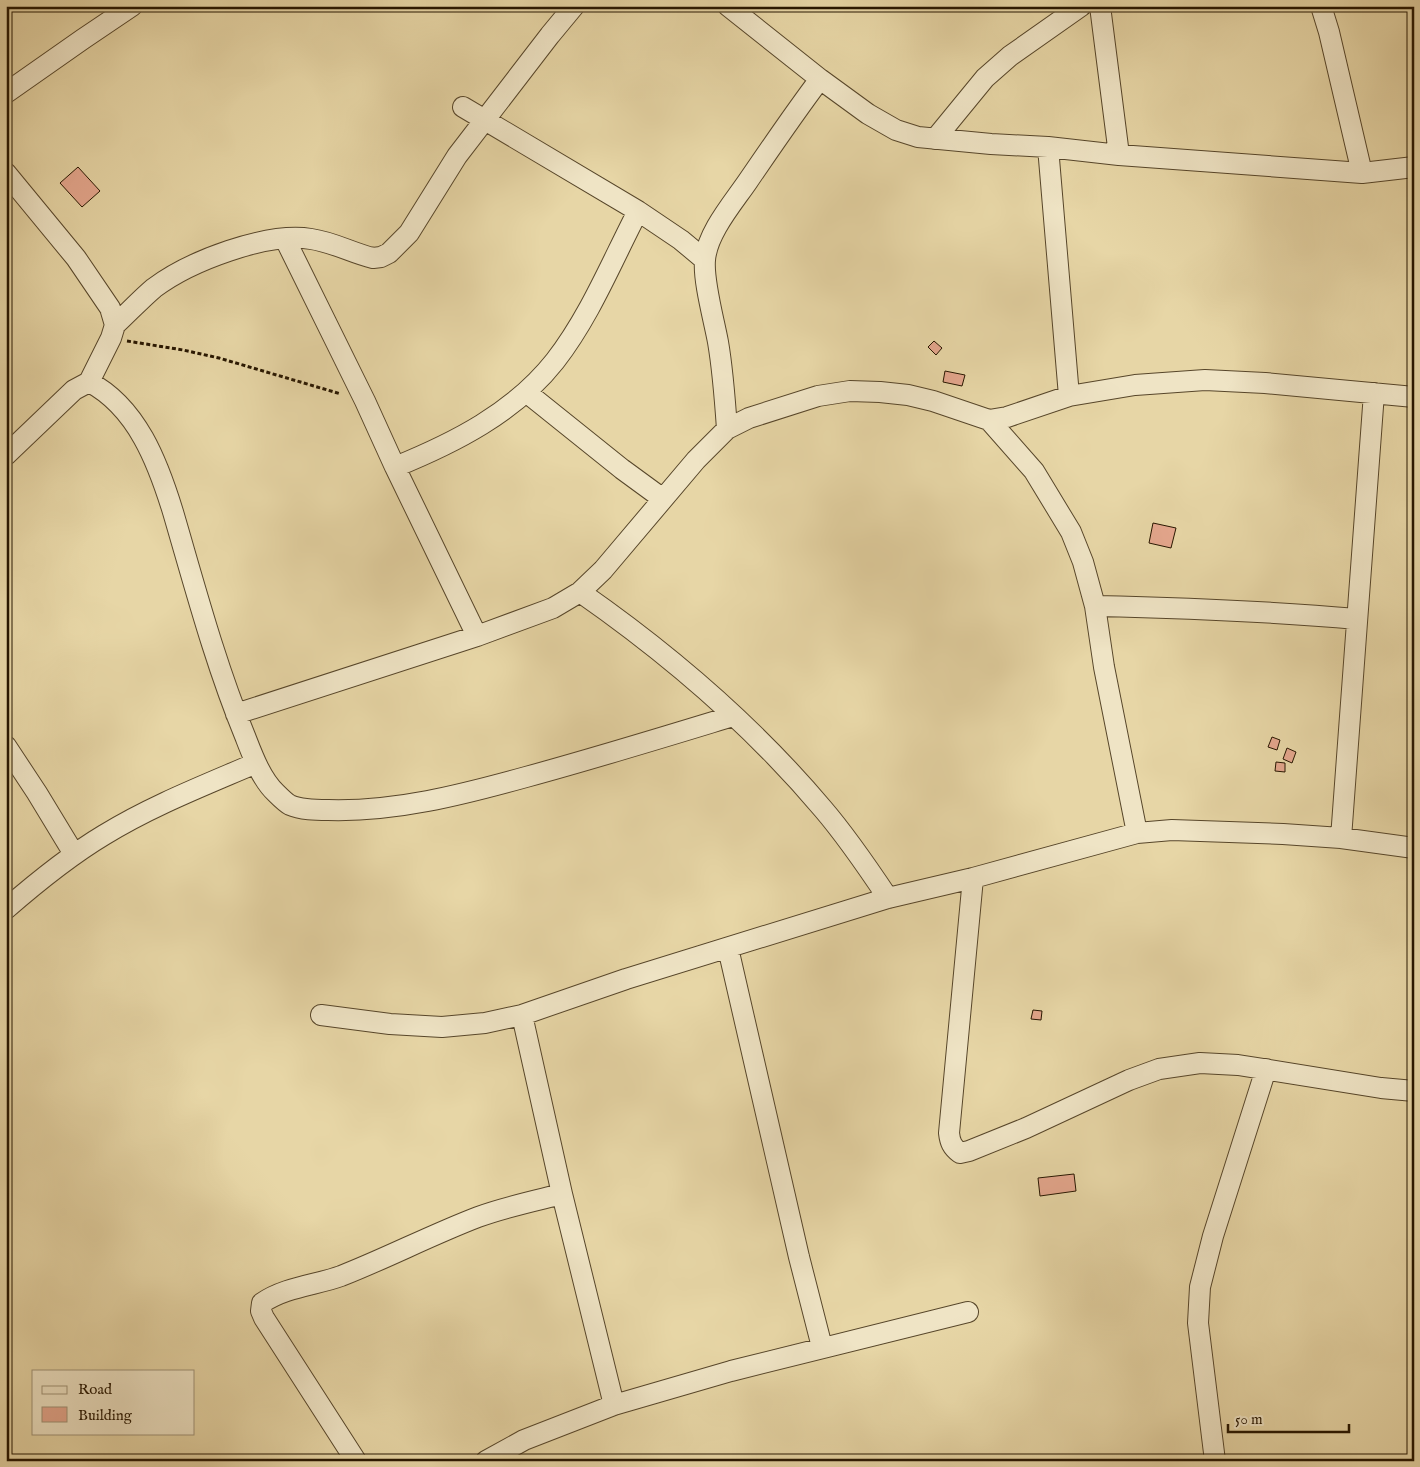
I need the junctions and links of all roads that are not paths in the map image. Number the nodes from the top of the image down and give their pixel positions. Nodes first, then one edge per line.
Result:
1 (132, 6) edge
2 (574, 6) edge
3 (1081, 6) edge
4 (1100, 6) edge
5 (1321, 6) edge
6 (741, 10) edge
7 (820, 79) junction
8 (6, 93) edge
9 (463, 107) dead end
10 (484, 120) junction
11 (935, 139) junction
12 (1048, 147) junction
13 (1118, 155) junction
14 (1414, 167) edge
15 (6, 173) edge
16 (1362, 173) junction
17 (638, 211) junction
18 (285, 239) junction
19 (705, 260) junction
20 (113, 332) junction
21 (89, 382) junction
22 (526, 392) junction
23 (1374, 393) junction
24 (1069, 396) junction
25 (1414, 397) edge
26 (989, 420) junction
27 (727, 429) junction
28 (6, 455) edge
29 (394, 467) junction
30 (663, 499) junction
31 (580, 592) junction
32 (1095, 606) junction
33 (1357, 619) junction
34 (477, 636) junction
35 (236, 714) junction
36 (733, 716) junction
37 (6, 746) edge
38 (256, 763) junction
39 (1137, 833) junction
40 (1341, 838) junction
41 (1414, 848) edge
42 (74, 854) junction
43 (973, 878) junction
44 (888, 898) junction
45 (6, 909) edge
46 (728, 948) junction
47 (321, 1015) dead end
48 (522, 1015) junction
49 (1266, 1069) junction
50 (1414, 1091) edge
51 (562, 1194) junction
52 (968, 1312) dead end
53 (822, 1347) junction
54 (614, 1405) junction
55 (356, 1461) edge
56 (486, 1461) edge
57 (1215, 1461) edge

1 - 8 lane
2 - 10 lane
3 - 11 lane
4 - 13 lane
5 - 16 lane
6 - 7 lane
7 - 11 lane
7 - 19 lane
9 - 10 lane
10 - 17 lane
10 - 18 lane
11 - 12 lane
12 - 13 lane
12 - 24 lane
13 - 16 lane
14 - 16 lane
15 - 20 lane
17 - 19 lane
17 - 22 lane
18 - 20 lane
18 - 29 lane
19 - 27 lane
20 - 21 lane
21 - 28 lane
21 - 35 lane
22 - 29 lane
22 - 30 lane
23 - 24 lane
23 - 25 lane
23 - 33 lane
24 - 26 lane
26 - 27 lane
26 - 32 lane
27 - 30 lane
29 - 34 lane
30 - 31 lane
31 - 34 lane
31 - 36 lane
32 - 33 lane
32 - 39 lane
33 - 40 lane
34 - 35 lane
35 - 38 lane
36 - 38 lane
36 - 44 lane
37 - 42 lane
38 - 42 lane
39 - 40 lane
39 - 43 lane
40 - 41 lane
42 - 45 lane
43 - 44 lane
43 - 49 lane
44 - 46 lane
46 - 48 lane
46 - 53 lane
47 - 48 lane
48 - 51 lane
49 - 50 lane
49 - 57 lane
51 - 54 lane
51 - 55 lane
52 - 53 lane
53 - 54 lane
54 - 56 lane

